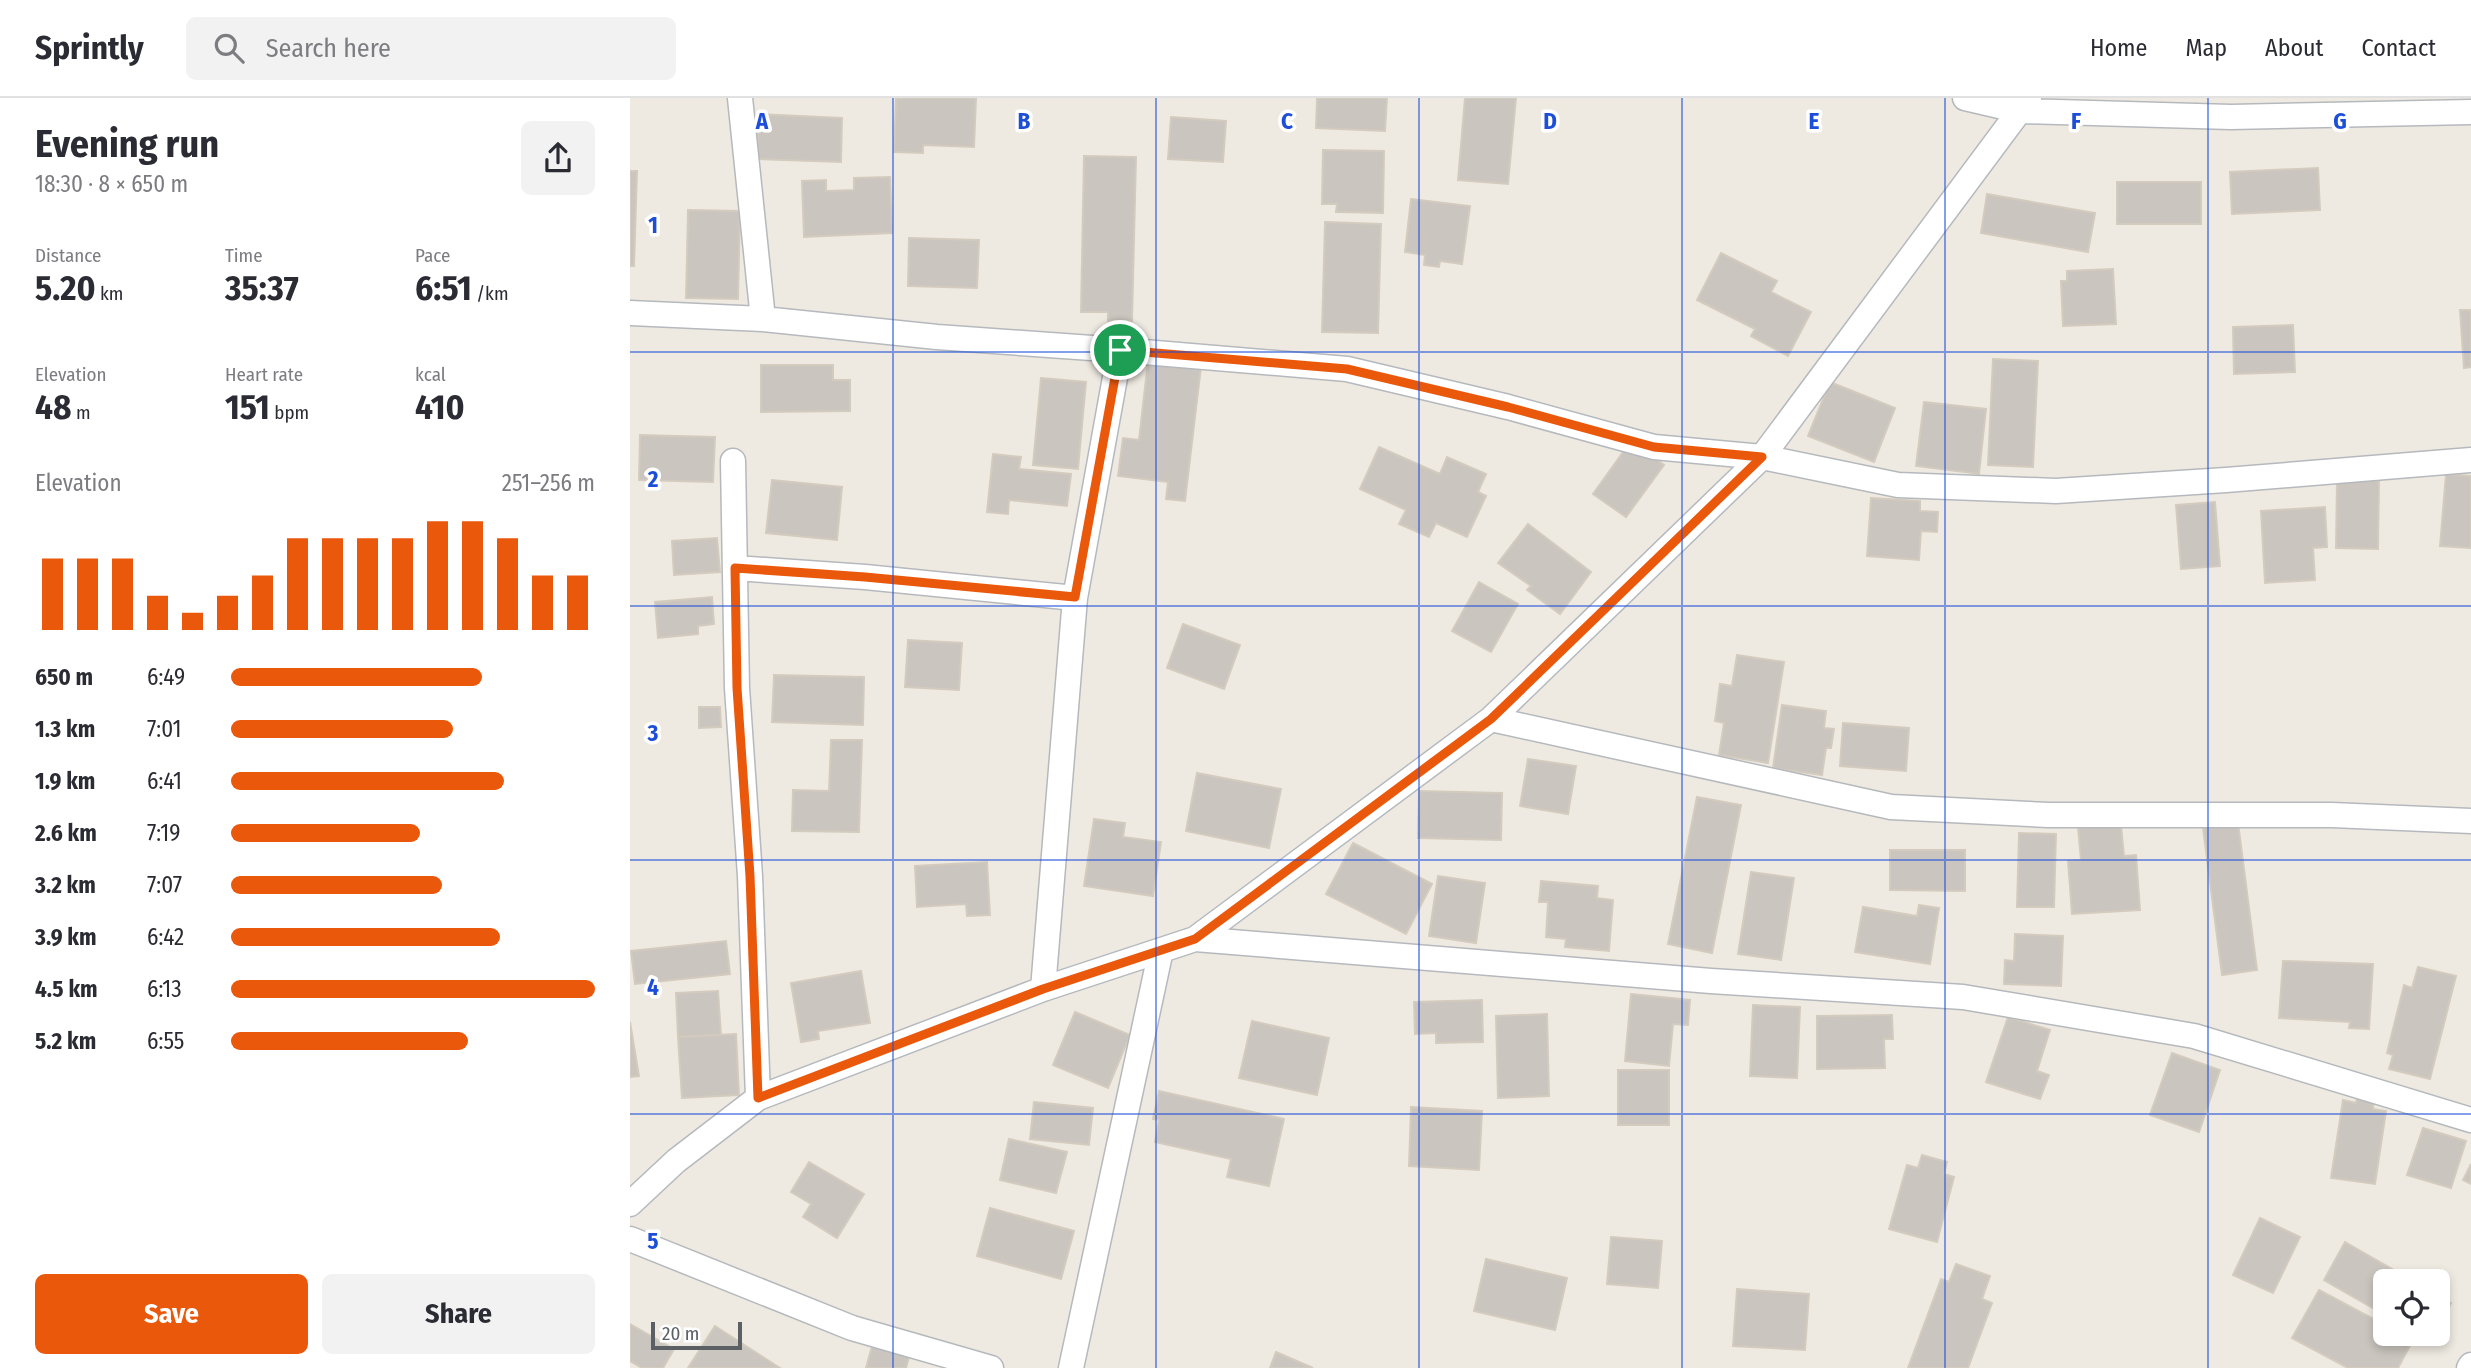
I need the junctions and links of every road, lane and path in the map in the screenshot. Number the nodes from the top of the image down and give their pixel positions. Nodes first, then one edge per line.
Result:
1 (740, 98) edge
2 (1965, 98) edge
3 (2025, 104) edge
4 (2471, 112) edge
5 (630, 313) edge
6 (763, 319) junction
7 (1120, 350) junction
8 (1762, 457) junction
9 (2471, 460) edge
10 (733, 461) dead end
11 (735, 568) junction
12 (1075, 597) junction
13 (1491, 719) junction
14 (2471, 821) edge
15 (1195, 939) junction
16 (1161, 950) junction
17 (1043, 989) junction
18 (758, 1098) junction
19 (2471, 1120) edge
20 (630, 1204) edge
21 (630, 1240) edge
22 (991, 1368) edge
23 (1071, 1368) edge

1 - 6 street
2 - 3 street
3 - 4 street
3 - 8 street
5 - 6 street
6 - 7 street
7 - 8 street
7 - 12 street
8 - 9 street
8 - 13 street
10 - 11 street
11 - 12 street
11 - 18 street
12 - 17 street
13 - 14 street
13 - 15 street
15 - 16 street
15 - 19 street
16 - 17 street
16 - 23 street
17 - 18 street
18 - 20 street
21 - 22 street

